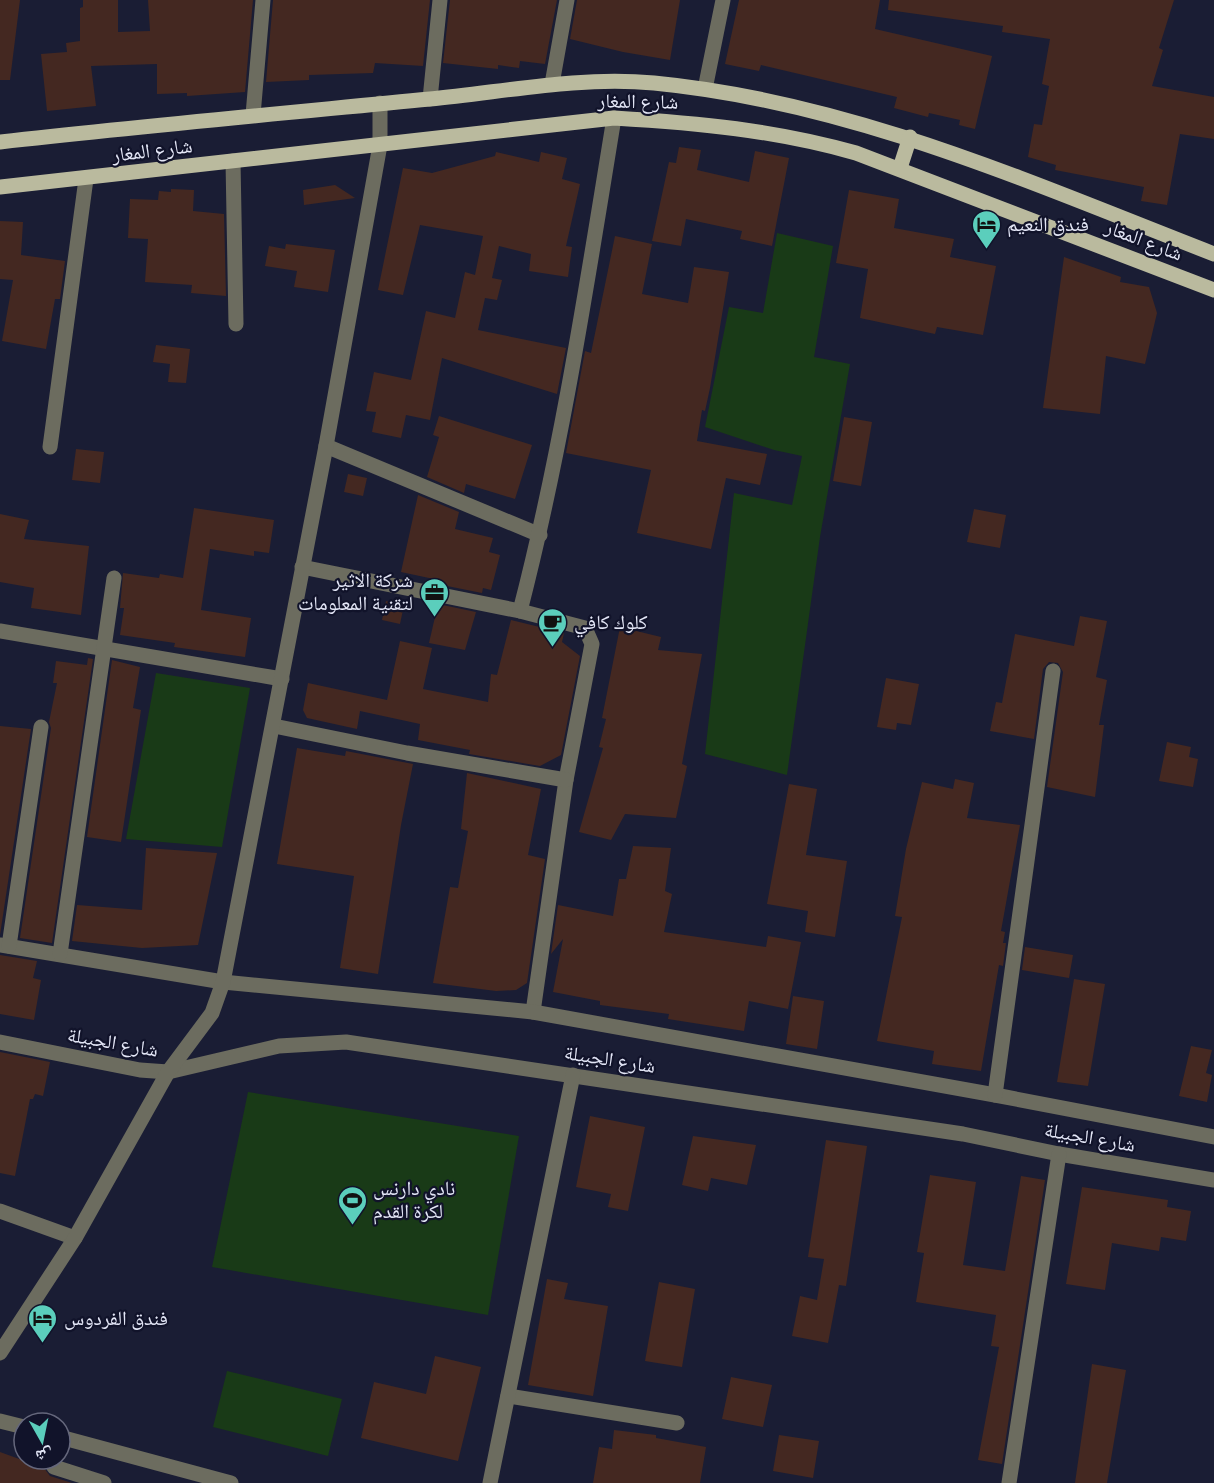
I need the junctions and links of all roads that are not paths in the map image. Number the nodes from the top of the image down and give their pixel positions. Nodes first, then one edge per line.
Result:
1 (263, 0) edge
2 (440, 0) edge
3 (567, 0) edge
4 (723, 0) edge
5 (552, 84) junction
6 (705, 89) junction
7 (430, 99) junction
8 (380, 103) junction
9 (253, 115) junction
10 (615, 118) junction
11 (910, 137) junction
12 (0, 142) edge
13 (380, 144) junction
14 (233, 161) junction
15 (900, 168) junction
16 (86, 179) junction
17 (0, 187) edge
18 (1214, 254) edge
19 (1214, 290) edge
20 (236, 324) dead end
21 (326, 446) junction
22 (50, 447) dead end
23 (540, 535) junction
24 (302, 567) junction
25 (114, 578) dead end
26 (520, 611) junction
27 (0, 631) edge
28 (104, 649) junction
29 (1053, 671) dead end
30 (282, 679) junction
31 (274, 726) junction
32 (41, 727) dead end
33 (567, 780) junction
34 (4, 946) edge
35 (60, 954) junction
36 (223, 982) junction
37 (533, 1012) junction
38 (0, 1042) edge
39 (168, 1072) junction
40 (573, 1075) junction
41 (995, 1095) junction
42 (1214, 1137) edge
43 (1059, 1155) junction
44 (1214, 1179) edge
45 (0, 1211) edge
46 (75, 1238) junction
47 (0, 1353) edge
48 (508, 1396) junction
49 (677, 1423) dead end
50 (72, 1440) edge
51 (72, 1478) edge
52 (104, 1483) edge
53 (231, 1483) edge
54 (490, 1483) edge
55 (1009, 1483) edge

1 - 9 street
2 - 7 street
3 - 5 street
4 - 6 street
5 - 6 main road, شارع المغار
5 - 7 main road, شارع المغار
6 - 11 main road, شارع المغار
7 - 8 main road, شارع المغار
8 - 9 main road, شارع المغار
8 - 13 street
9 - 12 main road, شارع المغار
10 - 13 main road, شارع المغار
10 - 15 main road, شارع المغار
10 - 23 street
11 - 15 main road
11 - 18 main road, شارع المغار
13 - 14 main road, شارع المغار
13 - 21 street
14 - 16 main road, شارع المغار
14 - 20 street
15 - 19 main road, شارع المغار
16 - 17 main road, شارع المغار
16 - 22 street
21 - 23 street
21 - 24 street
23 - 26 street
24 - 26 street
24 - 30 street
25 - 28 street
26 - 33 street
27 - 28 street
28 - 30 street
28 - 35 street
29 - 41 street
30 - 31 street
31 - 33 street
31 - 36 street
32 - 34 street
33 - 37 street
34 - 35 street
35 - 36 street
36 - 37 street
36 - 39 street
37 - 41 street
38 - 39 street, شارع الجبيلة
39 - 40 street, شارع الجبيلة
39 - 46 street
40 - 43 street, شارع الجبيلة
40 - 48 street
41 - 42 street
43 - 44 street, شارع الجبيلة
43 - 55 street
45 - 46 street
46 - 47 street
48 - 49 street
48 - 54 street
50 - 53 street
51 - 52 street

